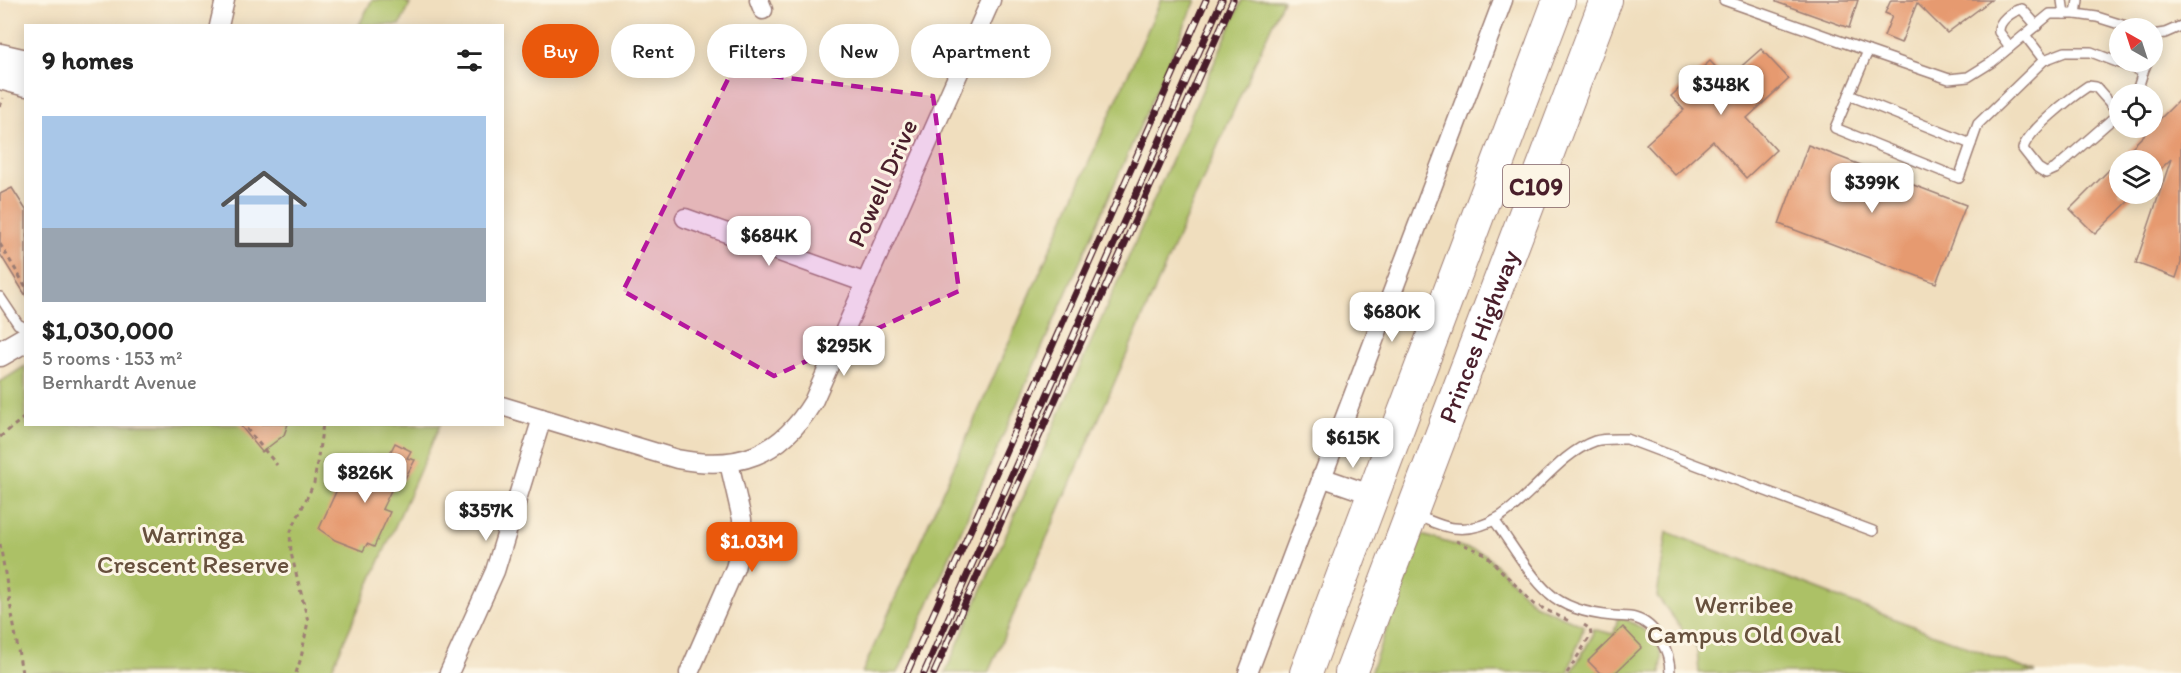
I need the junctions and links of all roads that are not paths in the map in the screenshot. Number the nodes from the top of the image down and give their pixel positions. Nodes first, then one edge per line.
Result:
1 (225, 0) edge
2 (991, 0) edge
3 (1503, 0) edge
4 (1559, 0) edge
5 (1606, 0) edge
6 (1724, 0) edge
7 (2062, 0) edge
8 (2078, 0) edge
9 (2064, 14) junction
10 (2076, 14) junction
11 (2109, 21) edge
12 (219, 24) edge
13 (2037, 26) junction
14 (2181, 26) edge
15 (2163, 33) edge
16 (2025, 35) junction
17 (2010, 47) junction
18 (1868, 51) junction
19 (0, 56) edge
20 (2109, 59) edge
21 (2044, 60) junction
22 (24, 62) edge
23 (2143, 72) edge
24 (0, 77) edge
25 (24, 83) edge
26 (2139, 84) edge
27 (1849, 95) junction
28 (2119, 113) edge
29 (1971, 144) junction
30 (685, 218) dead end
31 (866, 283) junction
32 (0, 297) edge
33 (24, 327) edge
34 (24, 340) edge
35 (0, 354) edge
36 (504, 407) edge
37 (542, 418) junction
38 (729, 463) junction
39 (1322, 477) junction
40 (1373, 495) junction
41 (1413, 514) junction
42 (1494, 520) junction
43 (1874, 531) dead end
44 (449, 673) edge
45 (689, 673) edge
46 (1248, 673) edge
47 (1306, 673) edge
48 (1351, 673) edge
49 (1670, 673) edge

1 - 12 street
2 - 31 street, Powell Drive
3 - 39 street
4 - 40 highway, Princes Highway / C109
5 - 41 highway, Princes Highway / C109
6 - 18 lane
7 - 9 lane
8 - 10 lane
9 - 10 lane
9 - 13 lane
10 - 11 lane
13 - 16 lane
13 - 17 lane
14 - 15 lane
16 - 17 lane
16 - 21 lane
17 - 18 lane
18 - 27 lane
19 - 22 street
20 - 21 lane
21 - 29 lane
23 - 26 lane
24 - 25 street
27 - 29 lane
27 - 29 lane
28 - 28 lane
30 - 31 street
31 - 38 street, Powell Drive
32 - 33 lane
34 - 35 street
36 - 37 street, Powell Drive
37 - 38 street, Powell Drive
37 - 44 street
38 - 45 street
39 - 40 street
39 - 46 street
40 - 41 highway
40 - 47 highway, Princes Highway / C109
41 - 42 lane
41 - 48 highway, Princes Highway / C109
42 - 43 lane
42 - 49 lane

